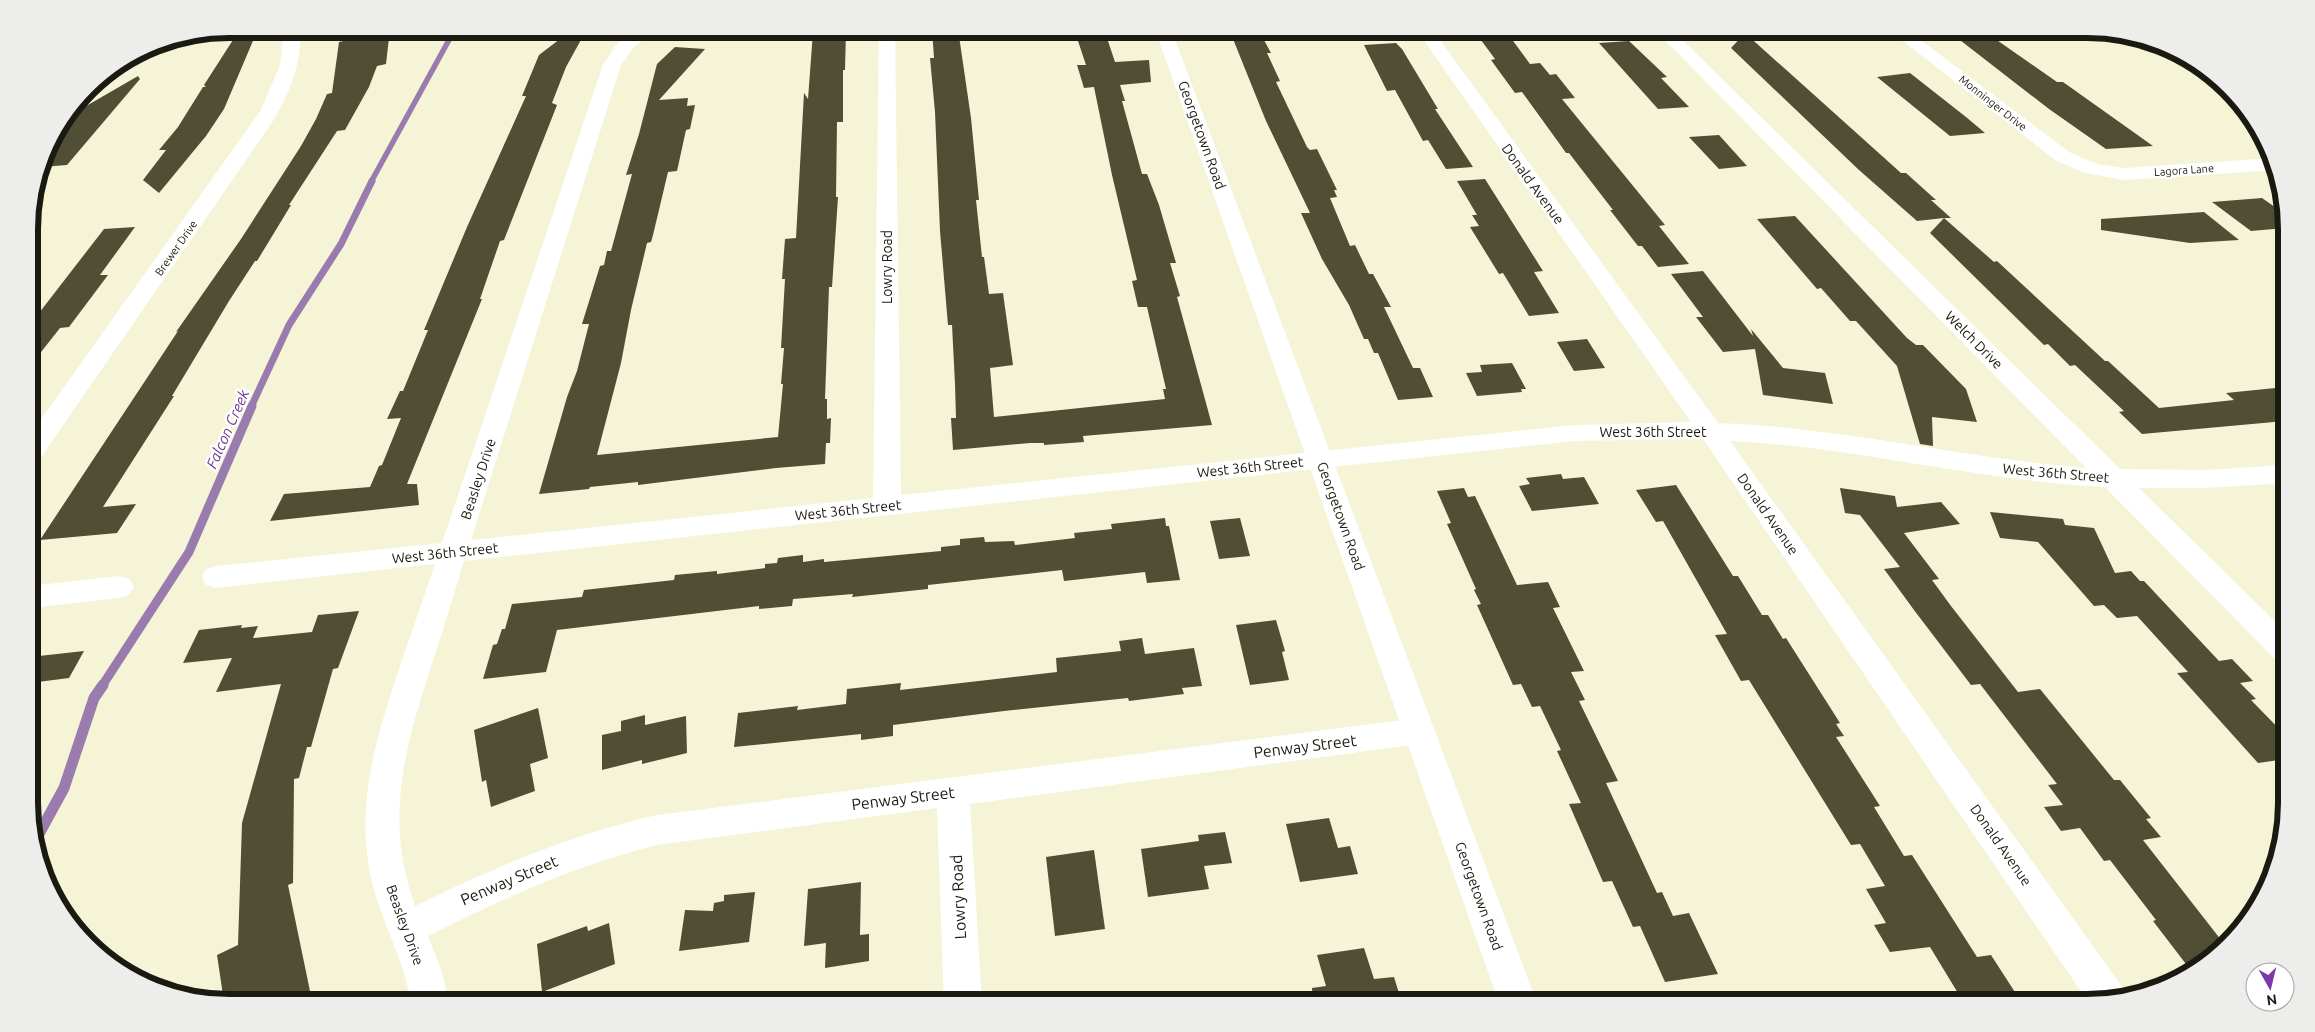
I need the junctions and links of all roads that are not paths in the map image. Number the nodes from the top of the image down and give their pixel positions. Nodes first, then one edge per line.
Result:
1 (291, 38) edge
2 (636, 38) edge
3 (887, 38) edge
4 (1166, 38) edge
5 (1430, 38) edge
6 (1671, 38) edge
7 (1908, 38) edge
8 (2266, 165) edge
9 (2094, 170) joint
10 (1710, 431) junction
11 (38, 443) edge
12 (1321, 459) junction
13 (2278, 474) edge
14 (2112, 478) junction
15 (887, 506) junction
16 (454, 552) junction
17 (216, 577) dead end
18 (119, 587) dead end
19 (38, 596) edge
20 (2278, 643) edge
21 (1419, 731) junction
22 (953, 792) junction
23 (405, 929) junction
24 (428, 994) edge
25 (963, 994) edge
26 (1515, 994) edge
27 (2105, 994) edge

1 - 11 street, Brewer Drive
2 - 16 street, Beasley Drive
3 - 15 street, Lowry Road
4 - 12 street, Georgetown Road
5 - 10 street, Donald Avenue
6 - 14 street, Welch Drive
7 - 9 street, Monninger Drive
8 - 9 street, Lagora Lane
10 - 12 street, West 36th Street
10 - 14 street, West 36th Street
10 - 27 street, Donald Avenue
12 - 15 street, West 36th Street
12 - 21 street, Georgetown Road
13 - 14 street, West 36th Street
14 - 20 street, Welch Drive
15 - 16 street, West 36th Street
16 - 17 street, West 36th Street
16 - 23 street, Beasley Drive
18 - 19 street
21 - 22 street, Penway Street
21 - 26 street, Georgetown Road
22 - 23 street, Penway Street
22 - 25 street, Lowry Road
23 - 24 street, Beasley Drive

